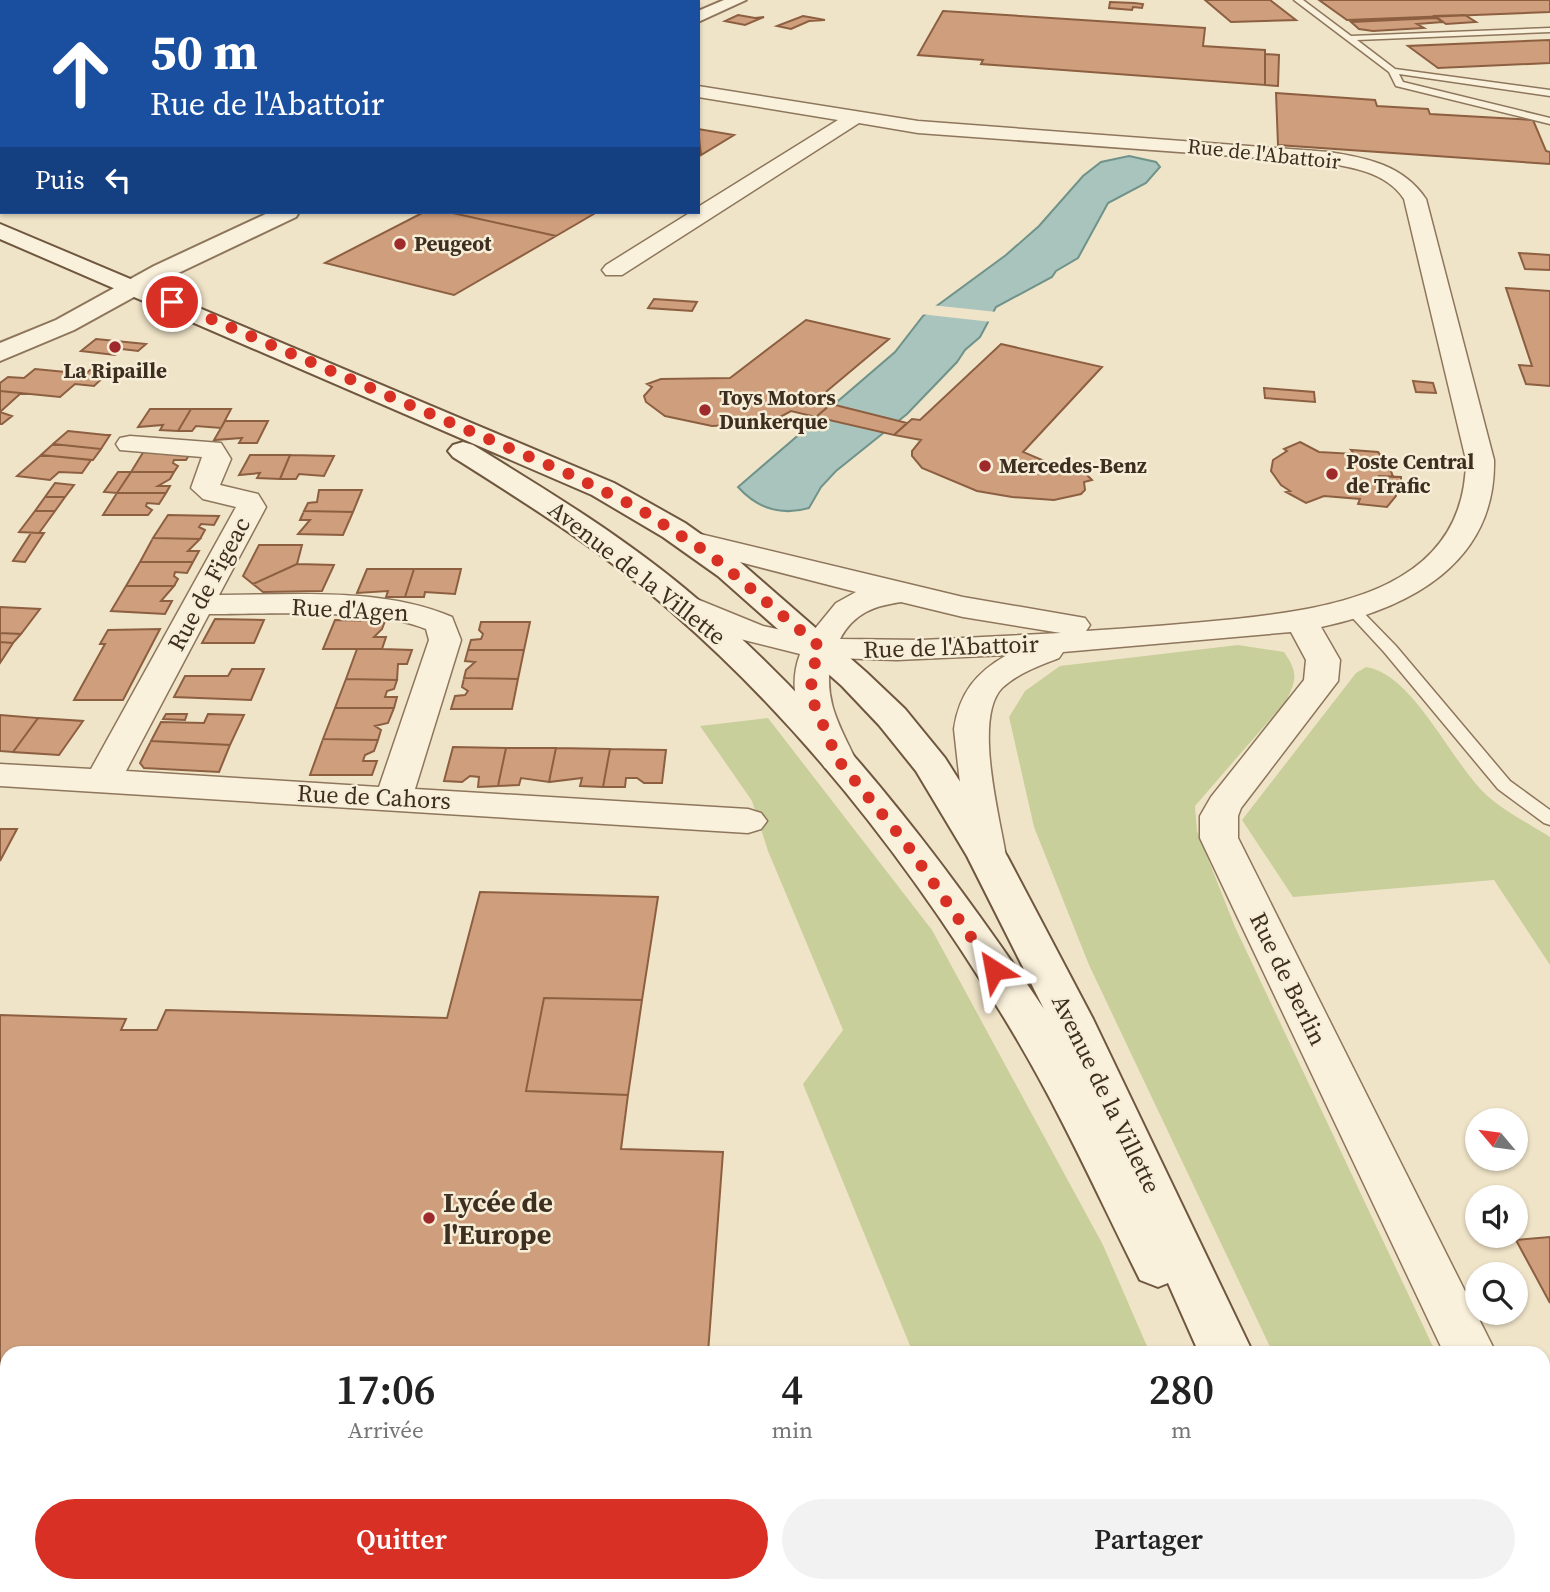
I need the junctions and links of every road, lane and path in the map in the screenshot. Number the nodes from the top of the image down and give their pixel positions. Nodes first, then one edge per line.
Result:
1 (738, 0) edge
2 (1298, 0) edge
3 (700, 16) edge
4 (1550, 30) edge
5 (1349, 38) junction
6 (1392, 71) junction
7 (700, 91) edge
8 (1550, 93) edge
9 (854, 118) junction
10 (1550, 121) edge
11 (266, 214) edge
12 (283, 214) edge
13 (0, 231) edge
14 (0, 248) edge
15 (614, 270) dead end
16 (111, 286) junction
17 (0, 334) edge
18 (0, 345) edge
19 (0, 353) edge
20 (130, 444) dead end
21 (692, 541) junction
22 (905, 593) junction
23 (682, 603) junction
24 (199, 604) junction
25 (1353, 610) junction
26 (1301, 621) junction
27 (1222, 629) junction
28 (1082, 642) junction
29 (820, 647) junction
30 (838, 760) junction
31 (0, 775) edge
32 (102, 782) junction
33 (394, 797) junction
34 (1550, 819) edge
35 (748, 821) dead end
36 (987, 856) junction
37 (1194, 1346) edge
38 (1223, 1346) edge
39 (1466, 1346) edge

1 - 3 main road
2 - 5 lane
4 - 5 lane
5 - 6 lane
6 - 8 lane
6 - 10 lane
7 - 9 street, Rue de l'Abattoir
9 - 15 street
9 - 25 street, Rue de l'Abattoir
11 - 16 main road
12 - 16 main road
13 - 16 main road, Avenue de la Villette
14 - 16 main road, Avenue de la Villette
16 - 17 main road
16 - 18 main road
16 - 19 main road
16 - 21 main road, Avenue de la Villette
16 - 23 main road, Avenue de la Villette
20 - 24 street, Rue de Figeac
21 - 22 street, Rue de l'Abattoir
21 - 29 main road, Avenue de la Villette
22 - 27 street, Rue de l'Abattoir
22 - 29 street, Rue de l'Abattoir
23 - 29 street, Rue de l'Abattoir
23 - 30 main road, Avenue de la Villette
24 - 32 street, Rue de Figeac
24 - 33 street, Rue d'Agen
25 - 26 street, Rue de l'Abattoir
25 - 34 lane
26 - 27 street, Rue de l'Abattoir
26 - 39 street, Rue de Berlin
27 - 28 street, Rue de l'Abattoir
28 - 29 street, Rue de l'Abattoir
28 - 36 street, Rue de l'Abattoir
29 - 30 street, Rue de l'Abattoir
29 - 36 main road, Avenue de la Villette
30 - 37 main road, Avenue de la Villette
31 - 32 street, Rue de Cahors
32 - 33 street, Rue de Cahors
33 - 35 street, Rue de Cahors
36 - 38 main road, Avenue de la Villette

